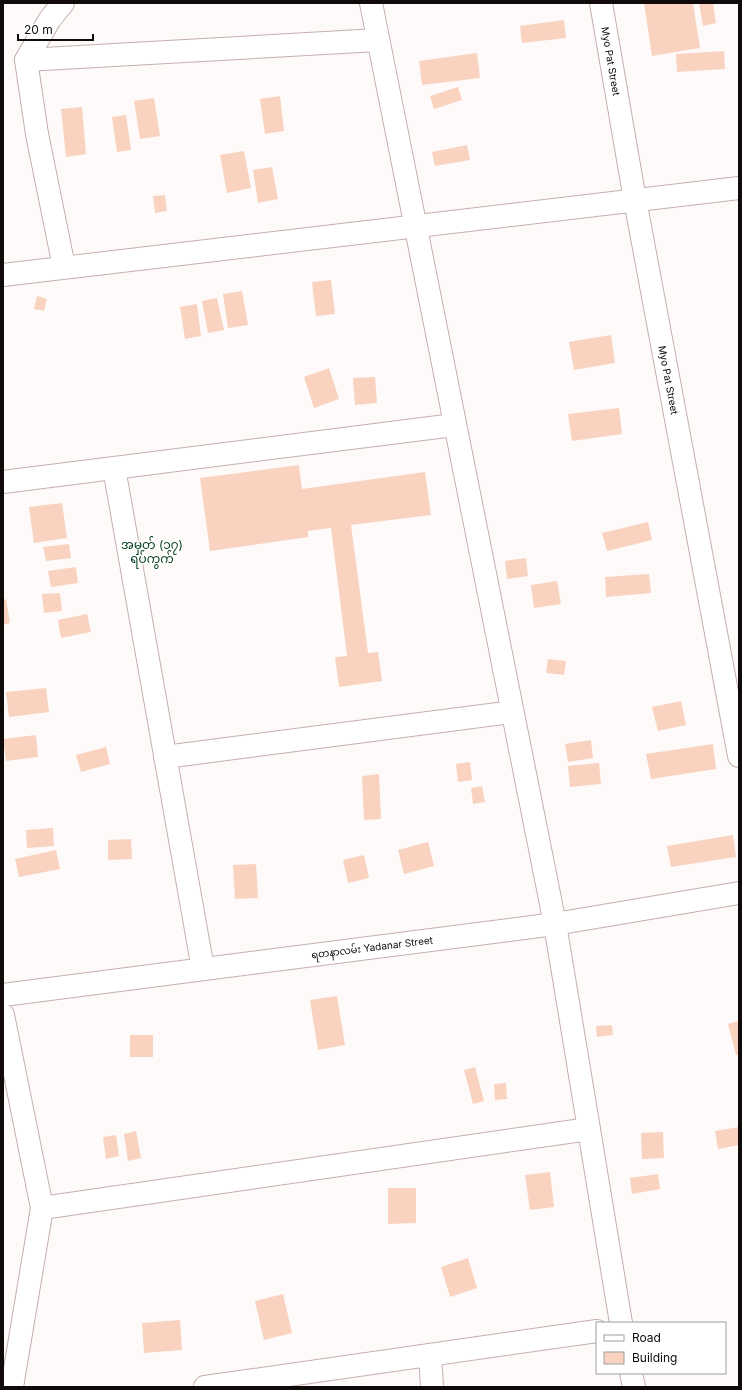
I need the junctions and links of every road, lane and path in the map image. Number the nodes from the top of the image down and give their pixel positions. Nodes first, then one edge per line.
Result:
1 (63, 3) edge
2 (371, 3) edge
3 (601, 3) edge
4 (378, 40) junction
5 (26, 60) junction
6 (739, 188) edge
7 (635, 200) junction
8 (414, 226) junction
9 (64, 268) junction
10 (3, 275) edge
11 (454, 425) junction
12 (114, 468) junction
13 (3, 482) edge
14 (512, 712) junction
15 (739, 756) edge
16 (165, 757) junction
17 (739, 893) edge
18 (555, 924) junction
19 (203, 969) junction
20 (3, 995) edge
21 (3, 1015) edge
22 (589, 1129) junction
23 (42, 1208) junction
24 (621, 1322) edge
25 (596, 1331) edge
26 (430, 1355) junction
27 (631, 1374) edge
28 (12, 1387) edge
29 (205, 1387) edge
30 (432, 1387) edge
31 (634, 1387) edge

1 - 5 street
2 - 4 street
3 - 7 street, Myo Pat Street
4 - 5 street
4 - 8 street
5 - 9 street
6 - 7 street
7 - 8 street
7 - 15 street, Myo Pat Street
8 - 9 street
8 - 11 street
9 - 10 street
11 - 12 street
11 - 14 street
12 - 13 street
12 - 16 street
14 - 16 street
14 - 18 street
16 - 19 street
17 - 18 street, ရတနာလမ်း Yadanar Street
18 - 19 street, ရတနာလမ်း Yadanar Street
18 - 22 street
19 - 20 street, ရတနာလမ်း Yadanar Street
21 - 23 street
22 - 23 street
22 - 24 street
23 - 28 street
25 - 26 street
26 - 29 street
26 - 30 street
27 - 31 street

